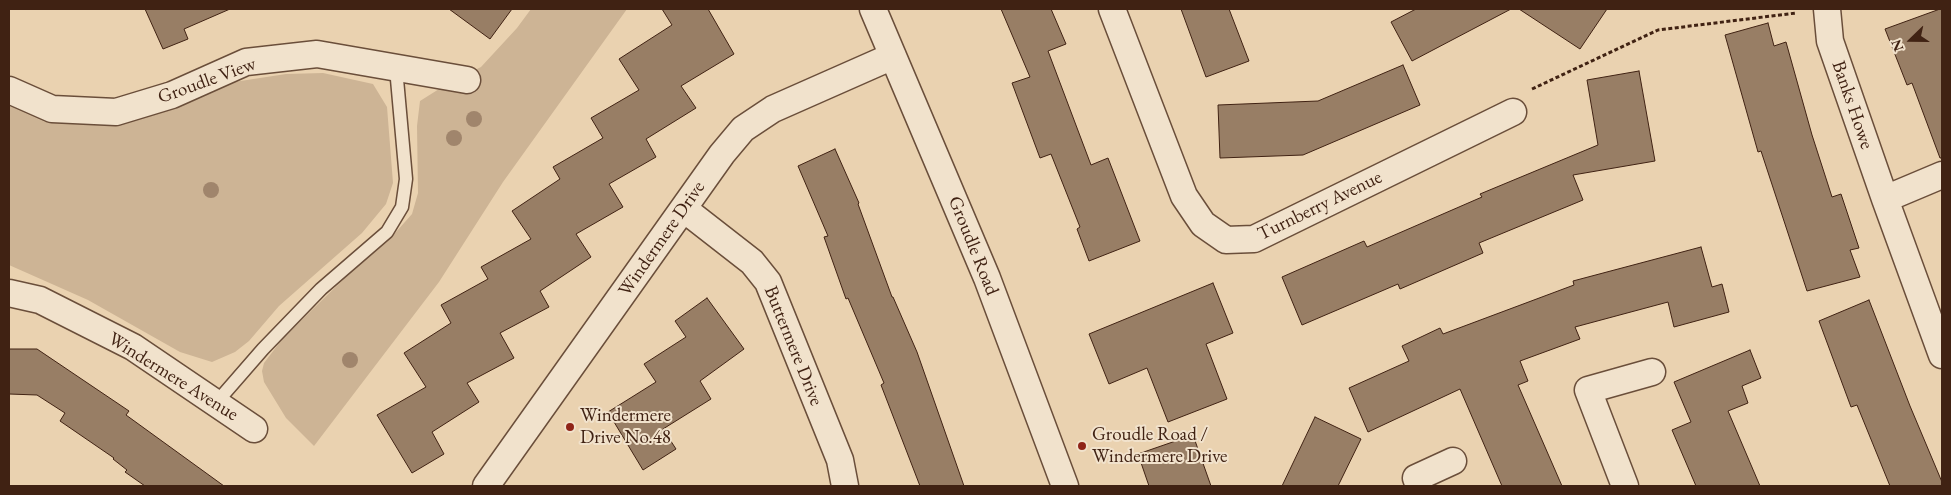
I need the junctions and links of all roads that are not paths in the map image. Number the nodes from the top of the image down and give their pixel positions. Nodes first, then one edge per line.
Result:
1 (873, 9) edge
2 (1112, 9) edge
3 (1816, 10) edge
4 (893, 56) junction
5 (396, 68) junction
6 (467, 80) dead end
7 (9, 90) edge
8 (1512, 112) road end
9 (1942, 175) edge
10 (1885, 199) junction
11 (684, 209) junction
12 (9, 293) edge
13 (1942, 355) edge
14 (1652, 372) dead end
15 (216, 403) junction
16 (254, 429) dead end
17 (1453, 460) dead end
18 (486, 486) edge
19 (845, 486) edge
20 (1065, 486) edge
21 (1420, 486) edge
22 (1624, 486) edge

1 - 4 street, Groudle Road
2 - 8 street, Turnberry Avenue
3 - 10 street, Banks Howe
4 - 11 street, Windermere Drive
4 - 20 street, Groudle Road
5 - 6 street, Groudle View
5 - 7 street, Groudle View
5 - 15 lane
9 - 10 street
10 - 13 street, Banks Howe
11 - 18 street, Windermere Drive
11 - 19 street, Buttermere Drive
12 - 15 street, Windermere Avenue
14 - 22 street
15 - 16 street, Windermere Avenue
17 - 21 street

